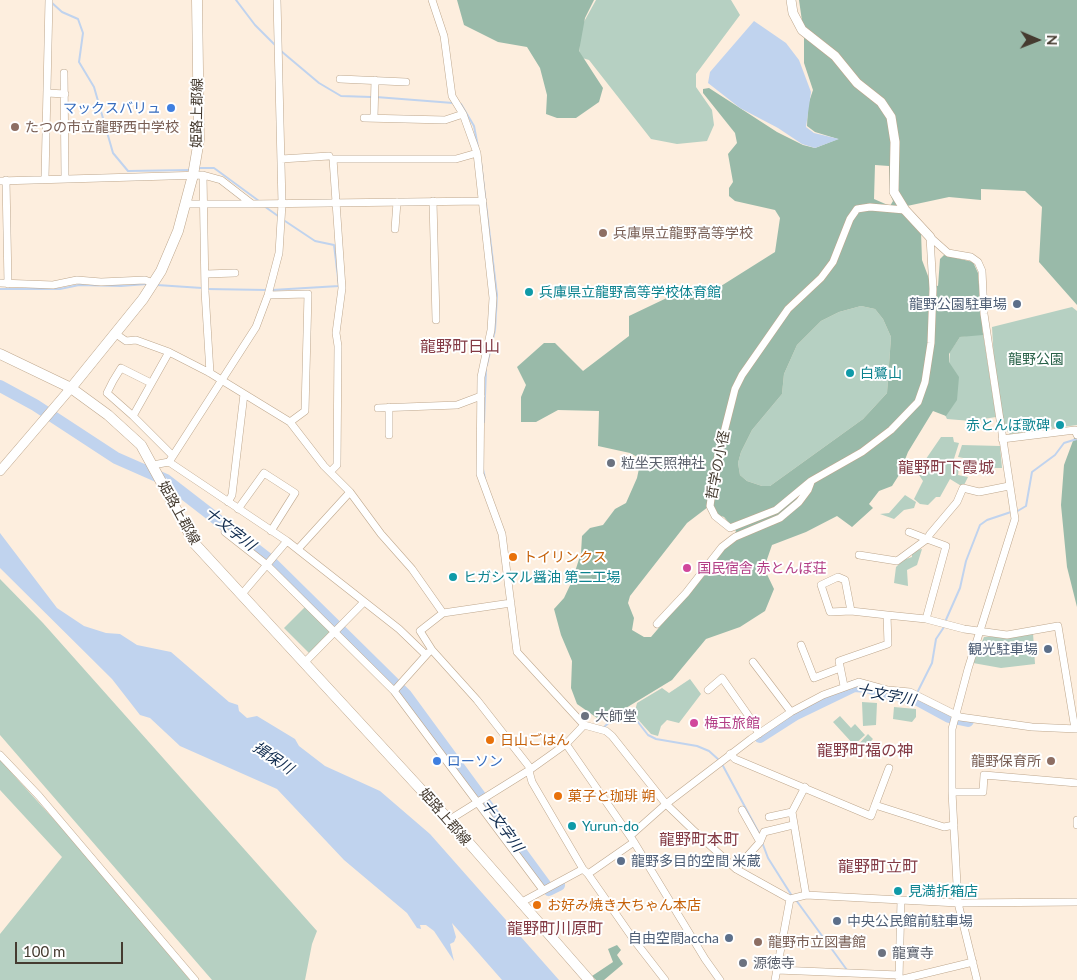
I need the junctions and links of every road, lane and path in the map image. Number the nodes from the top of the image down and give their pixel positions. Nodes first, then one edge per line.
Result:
1 (49, 0) edge
2 (197, 0) edge
3 (277, 0) edge
4 (432, 0) edge
5 (791, 0) edge
6 (64, 73) dead end
7 (340, 79) dead end
8 (374, 80) junction
9 (406, 82) dead end
10 (47, 93) junction
11 (65, 94) junction
12 (463, 114) junction
13 (364, 118) dead end
14 (374, 118) junction
15 (477, 153) junction
16 (329, 156) dead end
17 (281, 160) junction
18 (198, 175) junction
19 (66, 177) junction
20 (45, 178) junction
21 (3, 180) edge
22 (433, 201) junction
23 (397, 202) junction
24 (483, 202) junction
25 (335, 203) junction
26 (185, 204) junction
27 (252, 204) junction
28 (282, 204) junction
29 (204, 205) junction
30 (905, 210) junction
31 (395, 228) dead end
32 (930, 237) junction
33 (235, 273) dead end
34 (206, 274) junction
35 (0, 283) edge
36 (153, 283) junction
37 (8, 284) junction
38 (268, 295) junction
39 (436, 320) dead end
40 (116, 334) junction
41 (169, 352) junction
42 (0, 354) edge
43 (210, 373) junction
44 (223, 381) junction
45 (151, 383) junction
46 (71, 388) junction
47 (244, 394) junction
48 (481, 396) junction
49 (378, 408) dead end
50 (389, 408) junction
51 (133, 416) junction
52 (290, 422) junction
53 (389, 435) dead end
54 (1077, 435) edge
55 (1002, 439) junction
56 (170, 459) junction
57 (153, 465) junction
58 (0, 471) edge
59 (330, 472) junction
60 (811, 481) junction
61 (1009, 486) junction
62 (350, 492) junction
63 (228, 502) junction
64 (238, 509) junction
65 (271, 531) junction
66 (225, 532) dead end
67 (909, 532) dead end
68 (928, 539) junction
69 (286, 541) junction
70 (298, 549) junction
71 (859, 555) dead end
72 (270, 562) junction
73 (242, 594) junction
74 (364, 602) junction
75 (511, 603) junction
76 (851, 612) junction
77 (443, 613) junction
78 (887, 616) junction
79 (926, 619) junction
80 (657, 624) dead end
81 (335, 631) junction
82 (981, 632) junction
83 (801, 645) dead end
84 (429, 652) junction
85 (305, 662) junction
86 (753, 662) dead end
87 (840, 668) junction
88 (844, 686) junction
89 (1068, 688) junction
90 (1077, 689) edge
91 (708, 690) dead end
92 (394, 691) junction
93 (791, 712) junction
94 (954, 718) junction
95 (584, 725) junction
96 (1076, 729) edge
97 (759, 734) junction
98 (566, 744) junction
99 (730, 754) junction
100 (0, 755) edge
101 (889, 768) dead end
102 (530, 770) junction
103 (1077, 783) edge
104 (805, 787) junction
105 (952, 792) junction
106 (482, 800) junction
107 (666, 804) junction
108 (876, 805) junction
109 (742, 810) dead end
110 (792, 812) junction
111 (769, 817) dead end
112 (449, 820) junction
113 (1077, 820) edge
114 (793, 825) junction
115 (954, 825) junction
116 (1077, 825) edge
117 (632, 839) junction
118 (760, 842) junction
119 (736, 869) junction
120 (586, 872) junction
121 (543, 890) junction
122 (806, 895) junction
123 (790, 899) junction
124 (901, 900) junction
125 (1077, 902) edge
126 (520, 903) junction
127 (958, 903) junction
128 (973, 962) junction
129 (777, 970) junction
130 (899, 978) edge
131 (195, 980) edge
132 (589, 980) edge
133 (665, 980) edge
134 (720, 980) edge
135 (775, 980) edge
136 (977, 980) edge

1 - 10 street
2 - 18 main road, 姫路上郡線
3 - 17 street
4 - 12 street
5 - 30 street
6 - 11 street
7 - 8 street
8 - 9 street
8 - 14 street
10 - 11 street
10 - 20 street
11 - 19 street
12 - 14 street
12 - 15 street
13 - 14 street
15 - 24 street
15 - 25 street
16 - 17 street
17 - 28 street
18 - 19 street
18 - 26 main road, 姫路上郡線
18 - 27 street
18 - 29 street
19 - 20 street
20 - 21 street
21 - 37 street
22 - 23 street
22 - 24 street
22 - 39 street
23 - 25 street
23 - 31 street
24 - 48 street
25 - 28 street
25 - 59 street
26 - 29 street
26 - 36 main road, 姫路上郡線
27 - 28 street
27 - 29 street
28 - 38 street
29 - 34 street
30 - 32 street
30 - 60 street, 哲学の小径
32 - 55 street
32 - 60 street, 哲学の小径
33 - 34 street
34 - 43 street
35 - 37 street
36 - 37 street
36 - 40 main road, 姫路上郡線
38 - 44 street
38 - 52 street
40 - 41 street
40 - 46 main road, 姫路上郡線
41 - 43 street
41 - 45 street
42 - 46 main road
43 - 44 street
44 - 47 street
44 - 56 street
45 - 51 street
45 - 51 street
46 - 57 main road, 姫路上郡線
46 - 58 street
47 - 52 street
47 - 63 street
48 - 50 street
48 - 75 street
49 - 50 street
50 - 53 street
51 - 56 street
52 - 59 street
54 - 55 street
55 - 61 street
56 - 57 street
56 - 63 street
57 - 73 main road, 姫路上郡線
59 - 62 street
60 - 80 street
61 - 68 street
61 - 82 street
62 - 70 street
62 - 77 street
63 - 64 street
64 - 65 street
64 - 65 street
65 - 69 street
66 - 72 street
67 - 68 street
68 - 71 street
68 - 79 street
69 - 70 street
69 - 72 street
70 - 74 street
72 - 73 street
72 - 81 street
73 - 85 main road, 姫路上郡線
74 - 81 street
74 - 84 street
75 - 77 street
75 - 95 street
76 - 76 street
76 - 78 street
77 - 84 street
78 - 79 street
78 - 87 street
79 - 82 street
81 - 85 street
81 - 92 street
82 - 89 street
82 - 94 street
83 - 87 street
84 - 92 street
84 - 102 street
85 - 112 main road, 姫路上郡線
86 - 93 street
87 - 88 street
88 - 93 street
88 - 94 street
89 - 90 street
89 - 96 street
91 - 97 street
92 - 106 street
93 - 97 street
94 - 96 street
94 - 105 street
95 - 98 street
95 - 107 street
97 - 99 street
98 - 102 street
98 - 117 street
99 - 104 street
99 - 107 street
100 - 131 street
101 - 108 street
102 - 106 street
102 - 120 street
103 - 105 street
104 - 108 street
104 - 110 street
105 - 115 street
106 - 112 street
106 - 121 street
107 - 117 street
107 - 119 street
108 - 115 street
109 - 118 street
110 - 111 street
110 - 114 street
112 - 126 main road, 姫路上郡線
113 - 116 street
114 - 118 street
114 - 122 street
115 - 127 street
117 - 120 street
117 - 134 street
118 - 119 street
119 - 123 street
120 - 121 street
120 - 133 street
121 - 126 street
122 - 123 street
122 - 124 street
123 - 129 street
124 - 127 street
124 - 130 street
125 - 127 street
126 - 132 main road, 姫路上郡線
127 - 128 street
128 - 130 street
128 - 136 street
129 - 130 street
129 - 135 street

